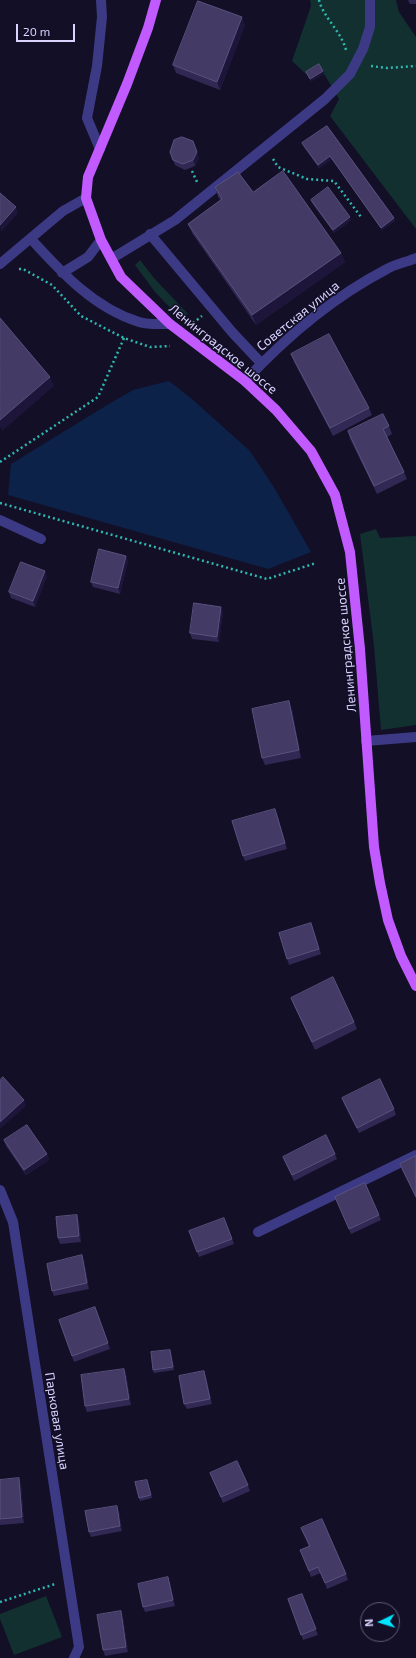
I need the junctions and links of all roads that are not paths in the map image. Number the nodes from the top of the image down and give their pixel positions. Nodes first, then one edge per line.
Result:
1 (101, 0) edge
2 (156, 0) edge
3 (370, 0) edge
4 (100, 149) junction
5 (86, 198) junction
6 (150, 234) junction
7 (31, 239) junction
8 (101, 240) junction
9 (416, 258) edge
10 (111, 259) junction
11 (0, 264) edge
12 (62, 273) junction
13 (170, 324) junction
14 (261, 363) junction
15 (245, 380) junction
16 (0, 520) edge
17 (41, 539) dead end
18 (416, 737) edge
19 (366, 742) junction
20 (416, 986) edge
21 (416, 1155) edge
22 (0, 1190) edge
23 (258, 1232) dead end
24 (74, 1658) edge

1 - 4 street
2 - 4 main road, Ленинградское шоссе
3 - 6 street
4 - 5 main road, Ленинградское шоссе
5 - 7 street
5 - 8 main road, Ленинградское шоссе
6 - 10 street
6 - 14 street
7 - 11 street
7 - 12 street
8 - 10 main road, Ленинградское шоссе
8 - 12 street
9 - 14 street, Советская улица
10 - 13 main road, Ленинградское шоссе
12 - 13 street
13 - 15 main road, Ленинградское шоссе
14 - 15 street, Советская улица
15 - 19 main road, Ленинградское шоссе
16 - 17 street
18 - 19 street
19 - 20 main road, Ленинградское шоссе
21 - 23 street
22 - 24 street, Парковая улица

